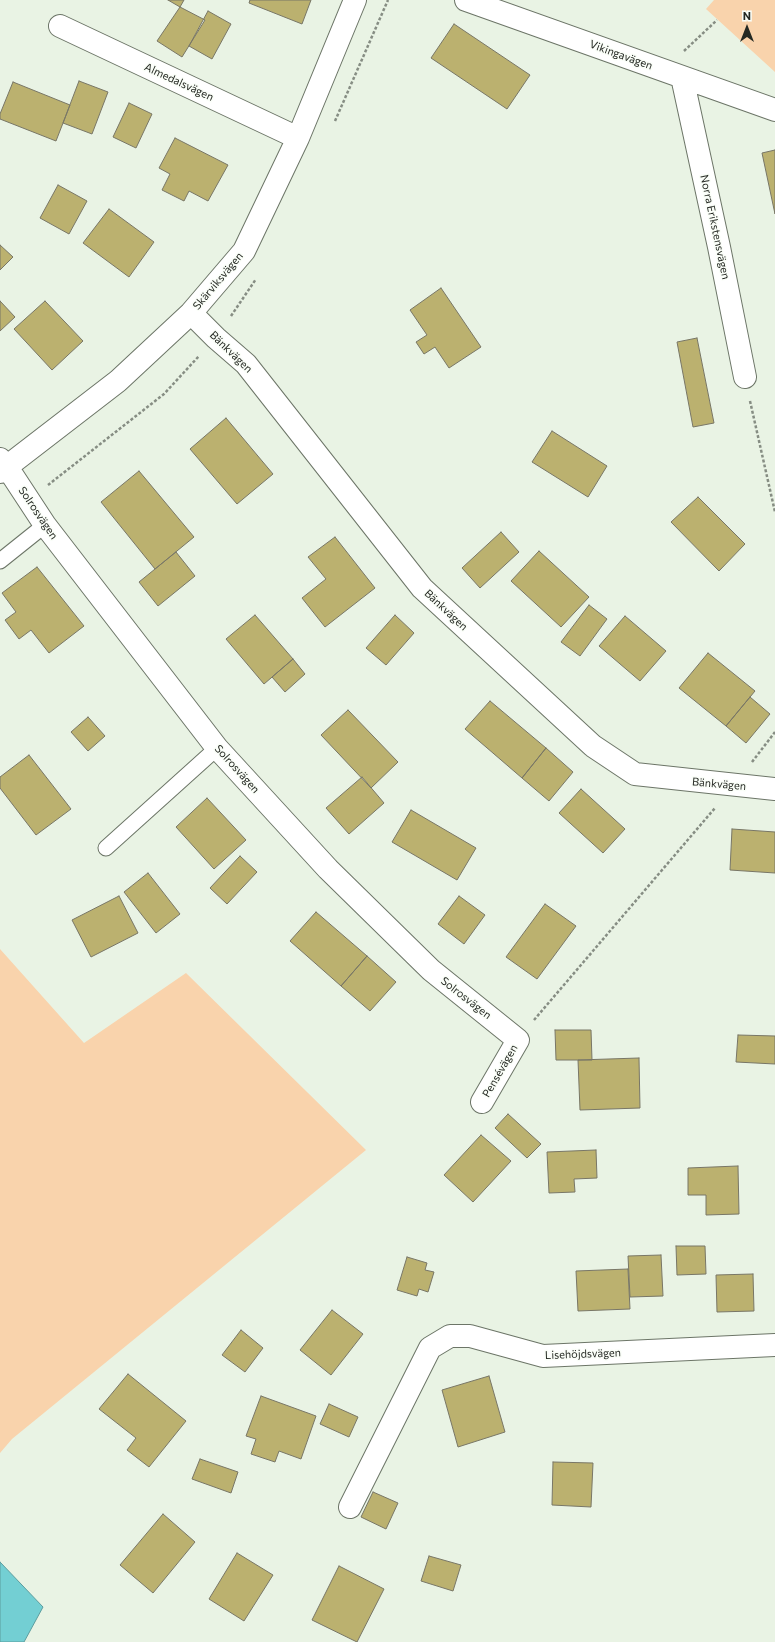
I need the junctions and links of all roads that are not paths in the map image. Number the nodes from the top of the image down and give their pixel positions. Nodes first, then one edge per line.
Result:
1 (356, 0) edge
2 (466, 0) edge
3 (490, 3) edge
4 (60, 26) dead end
5 (673, 74) junction
6 (775, 110) edge
7 (298, 138) junction
8 (191, 313) junction
9 (745, 377) road end
10 (2, 466) edge
11 (45, 525) junction
12 (0, 561) edge
13 (217, 748) junction
14 (775, 789) edge
15 (106, 848) dead end
16 (518, 1040) joint
17 (482, 1102) dead end
18 (775, 1345) edge
19 (350, 1507) dead end

1 - 7 street, Skärviksvägen
2 - 3 street, Vikingavägen
3 - 5 street, Vikingavägen
4 - 7 street, Almedalsvägen
5 - 6 street, Vikingavägen
5 - 9 street, Norra Erikstensvägen
7 - 8 street, Skärviksvägen
8 - 10 street, Skärviksvägen
8 - 14 street, Bänkvägen
10 - 11 street, Solrosvägen
11 - 12 lane
11 - 13 street, Solrosvägen
13 - 15 lane
13 - 16 street, Solrosvägen
16 - 17 street, Pensévägen
18 - 19 street, Lisehöjdsvägen

